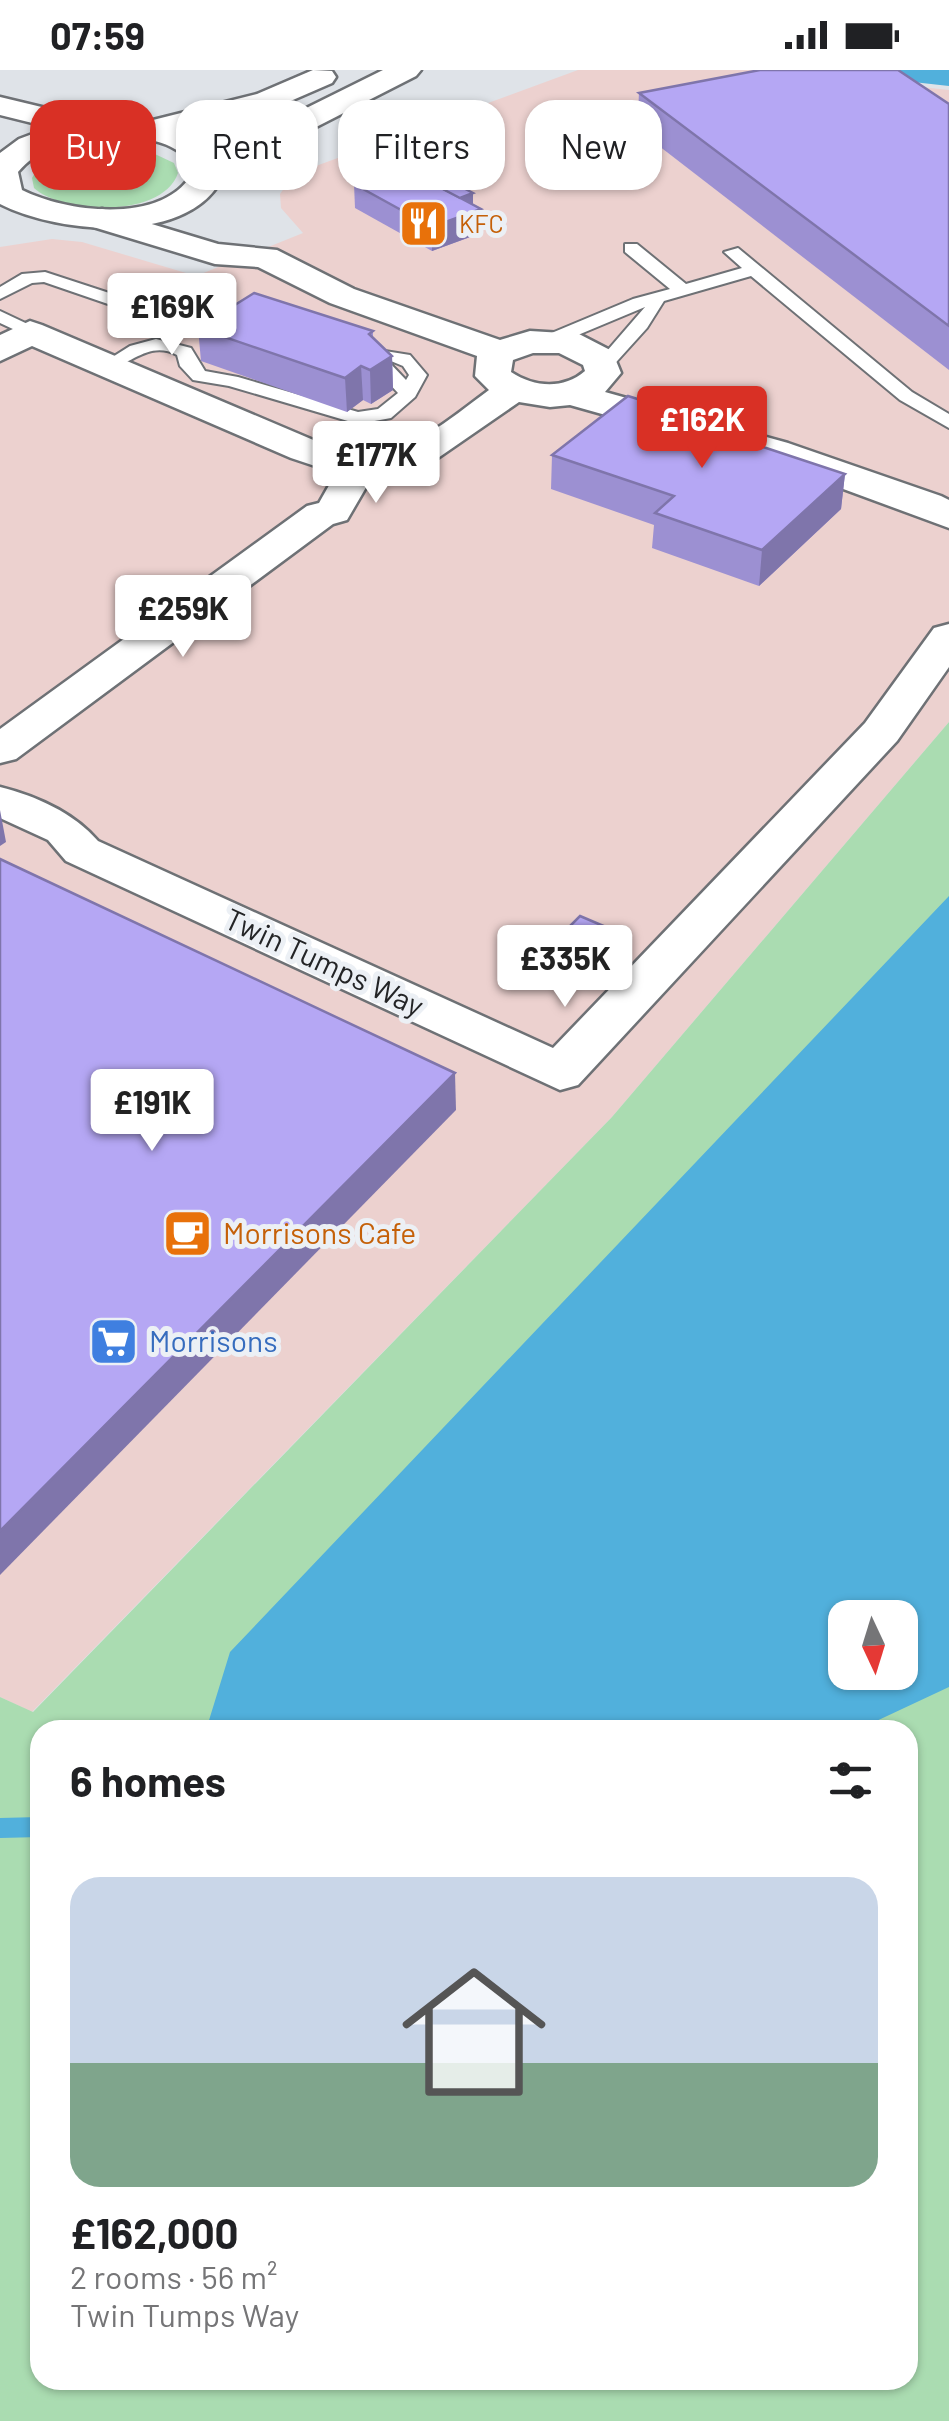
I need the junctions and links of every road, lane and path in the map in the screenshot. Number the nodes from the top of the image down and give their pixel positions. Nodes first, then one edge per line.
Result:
1 (336, 70) edge
2 (406, 70) edge
3 (0, 106) edge
4 (30, 114) edge
5 (318, 114) edge
6 (0, 124) edge
7 (156, 129) edge
8 (29, 146) joint
9 (1, 184) edge
10 (198, 190) edge
11 (185, 199) junction
12 (49, 215) junction
13 (102, 219) junction
14 (0, 226) edge
15 (631, 248) dead end
16 (732, 252) dead end
17 (265, 257) junction
18 (756, 270) junction
19 (682, 289) junction
20 (0, 294) edge
21 (656, 299) junction
22 (261, 321) edge
23 (150, 326) junction
24 (10, 333) edge
25 (548, 340) junction
26 (340, 347) edge
27 (500, 352) junction
28 (104, 363) junction
29 (590, 380) junction
30 (513, 389) junction
31 (949, 422) edge
32 (359, 466) junction
33 (949, 516) edge
34 (949, 637) edge
35 (3, 745) edge
36 (0, 801) edge

1 - 7 street
2 - 5 street
3 - 4 street
6 - 8 street
8 - 9 street
9 - 12 street
10 - 11 street
11 - 13 street
11 - 17 street
12 - 13 street
12 - 14 street
13 - 17 street
15 - 19 lane
16 - 18 lane
17 - 27 street
18 - 19 lane
18 - 31 lane
19 - 21 lane
20 - 23 lane
21 - 25 lane
21 - 29 lane
22 - 23 lane
23 - 28 lane
24 - 28 street
25 - 27 street
25 - 29 street
26 - 28 lane
27 - 30 street
28 - 32 street
29 - 30 street
29 - 33 street
30 - 32 street
32 - 35 street
34 - 36 street, Twin Tumps Way

